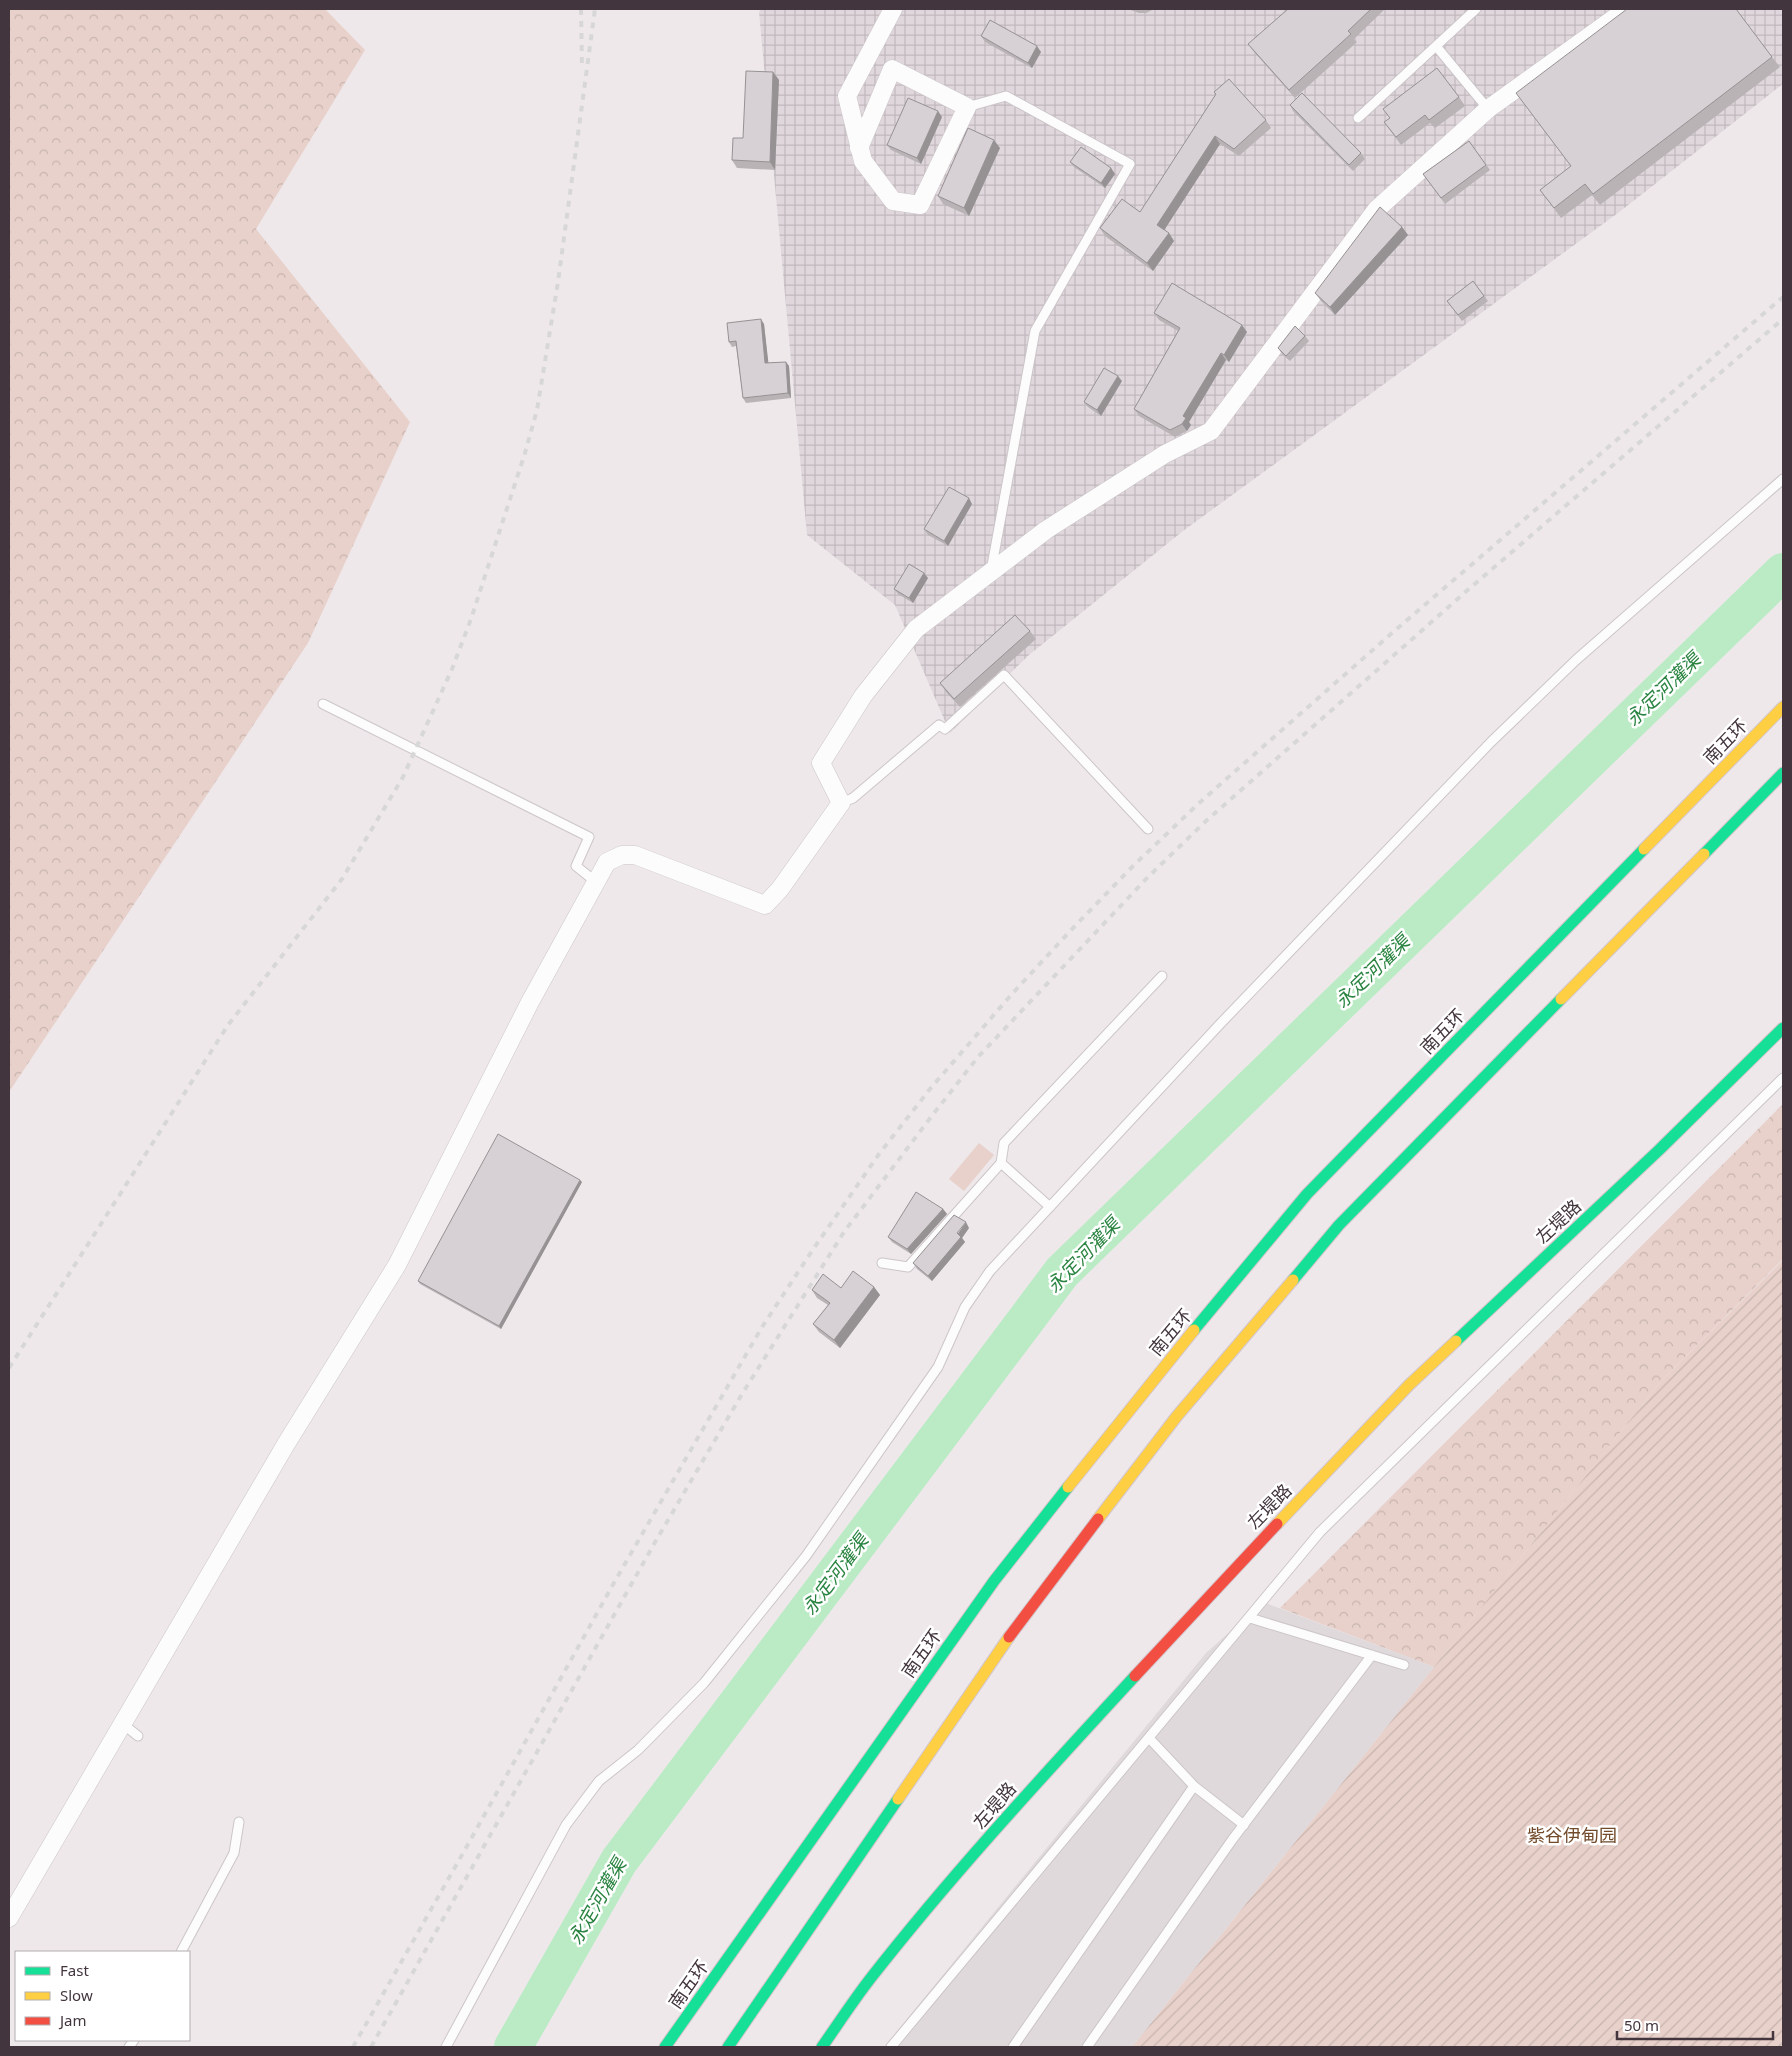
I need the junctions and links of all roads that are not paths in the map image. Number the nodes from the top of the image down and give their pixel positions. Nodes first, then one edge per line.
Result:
1 (893, 9) edge
2 (1476, 9) edge
3 (1627, 9) edge
4 (1436, 46) junction
5 (967, 107) junction
6 (1488, 109) junction
7 (1358, 118) dead end
8 (859, 148) junction
9 (1783, 479) edge
10 (991, 571) junction
11 (323, 704) dead end
12 (1783, 707) edge
13 (1783, 772) edge
14 (841, 803) junction
15 (1148, 829) dead end
16 (596, 882) junction
17 (1162, 976) dead end
18 (1783, 1028) edge
19 (1783, 1078) edge
20 (1001, 1163) junction
21 (1050, 1207) junction
22 (882, 1263) dead end
23 (1250, 1618) junction
24 (1372, 1655) junction
25 (1404, 1665) dead end
26 (123, 1724) junction
27 (138, 1736) dead end
28 (1149, 1738) junction
29 (1194, 1786) junction
30 (239, 1822) dead end
31 (1244, 1825) junction
32 (9, 1918) edge
33 (182, 1951) edge
34 (446, 2047) edge
35 (665, 2047) edge
36 (728, 2047) edge
37 (822, 2047) edge
38 (892, 2047) edge
39 (1013, 2047) edge
40 (1086, 2047) edge

1 - 8 street
2 - 4 lane
3 - 6 street
4 - 6 lane
4 - 7 lane
5 - 8 street
5 - 8 street
5 - 10 lane
6 - 10 street
9 - 21 lane
10 - 14 street
11 - 16 lane
12 - 35 main road, 南五环
13 - 36 main road
14 - 15 lane
14 - 16 street
16 - 26 street
17 - 20 lane
18 - 37 main road, 左堤路
19 - 23 lane
20 - 21 lane
20 - 22 lane
21 - 34 lane
23 - 24 lane
23 - 28 lane
24 - 25 lane
24 - 31 lane
26 - 27 lane
26 - 32 street
28 - 29 lane
28 - 38 lane
29 - 31 lane
29 - 39 lane
30 - 33 lane
31 - 40 lane

